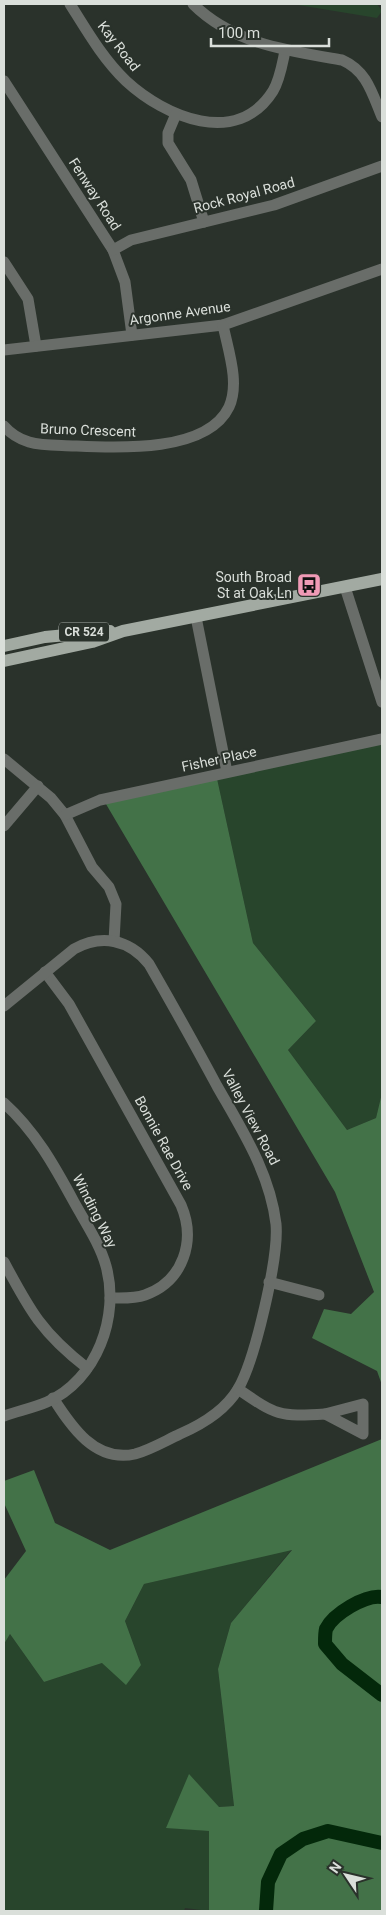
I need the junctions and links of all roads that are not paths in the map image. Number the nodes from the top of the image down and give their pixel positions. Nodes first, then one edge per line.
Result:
1 (70, 4) edge
2 (193, 4) edge
3 (285, 51) junction
4 (4, 81) edge
5 (176, 114) junction
6 (382, 115) edge
7 (382, 166) edge
8 (204, 222) junction
9 (113, 250) junction
10 (4, 262) edge
11 (382, 269) edge
12 (223, 325) junction
13 (132, 335) junction
14 (36, 346) junction
15 (4, 350) edge
16 (4, 426) edge
17 (382, 579) edge
18 (346, 587) junction
19 (196, 617) junction
20 (123, 631) junction
21 (45, 637) junction
22 (18, 642) junction
23 (4, 646) edge
24 (47, 650) junction
25 (28, 654) junction
26 (4, 661) edge
27 (382, 702) edge
28 (382, 739) edge
29 (4, 760) edge
30 (227, 772) junction
31 (38, 786) junction
32 (65, 815) junction
33 (4, 826) edge
34 (114, 941) junction
35 (45, 972) junction
36 (4, 1006) edge
37 (4, 1103) edge
38 (4, 1262) edge
39 (269, 1282) junction
40 (319, 1295) dead end
41 (110, 1298) junction
42 (87, 1368) junction
43 (238, 1389) junction
44 (53, 1398) junction
45 (325, 1414) dead end
46 (4, 1416) edge

1 - 5 street, Kay Road
2 - 3 street
3 - 5 street, Kay Road
3 - 6 street
4 - 9 street, Fenway Road
5 - 8 street
7 - 8 street, Rock Royal Road
8 - 9 street, Rock Royal Road
9 - 13 street, Fenway Road
10 - 14 street
11 - 12 street, Argonne Avenue
12 - 13 street, Argonne Avenue
12 - 16 street, Bruno Crescent
13 - 14 street, Argonne Avenue
14 - 15 street, Argonne Avenue
17 - 18 main road, CR 524
18 - 19 main road, CR 524
18 - 27 street
19 - 20 main road, CR 524
19 - 30 street
20 - 21 main road, CR 524
20 - 24 main road, CR 524
21 - 22 main road, CR 524
21 - 24 main road
22 - 23 main road, CR 524
22 - 25 main road
24 - 25 main road, CR 524
25 - 26 main road, CR 524
28 - 30 street, Fisher Place
29 - 31 street
30 - 32 street, Fisher Place
31 - 32 street
31 - 33 street
32 - 34 street
34 - 35 street, Valley View Road
34 - 39 street, Valley View Road
35 - 36 street, Valley View Road
35 - 41 street, Bonnie Rae Drive
37 - 41 street, Winding Way
38 - 42 street
39 - 40 street
39 - 43 street, Valley View Road
41 - 42 street, Winding Way
42 - 44 street, Winding Way
43 - 44 street, Valley View Road
43 - 45 street
44 - 46 street, Winding Way

